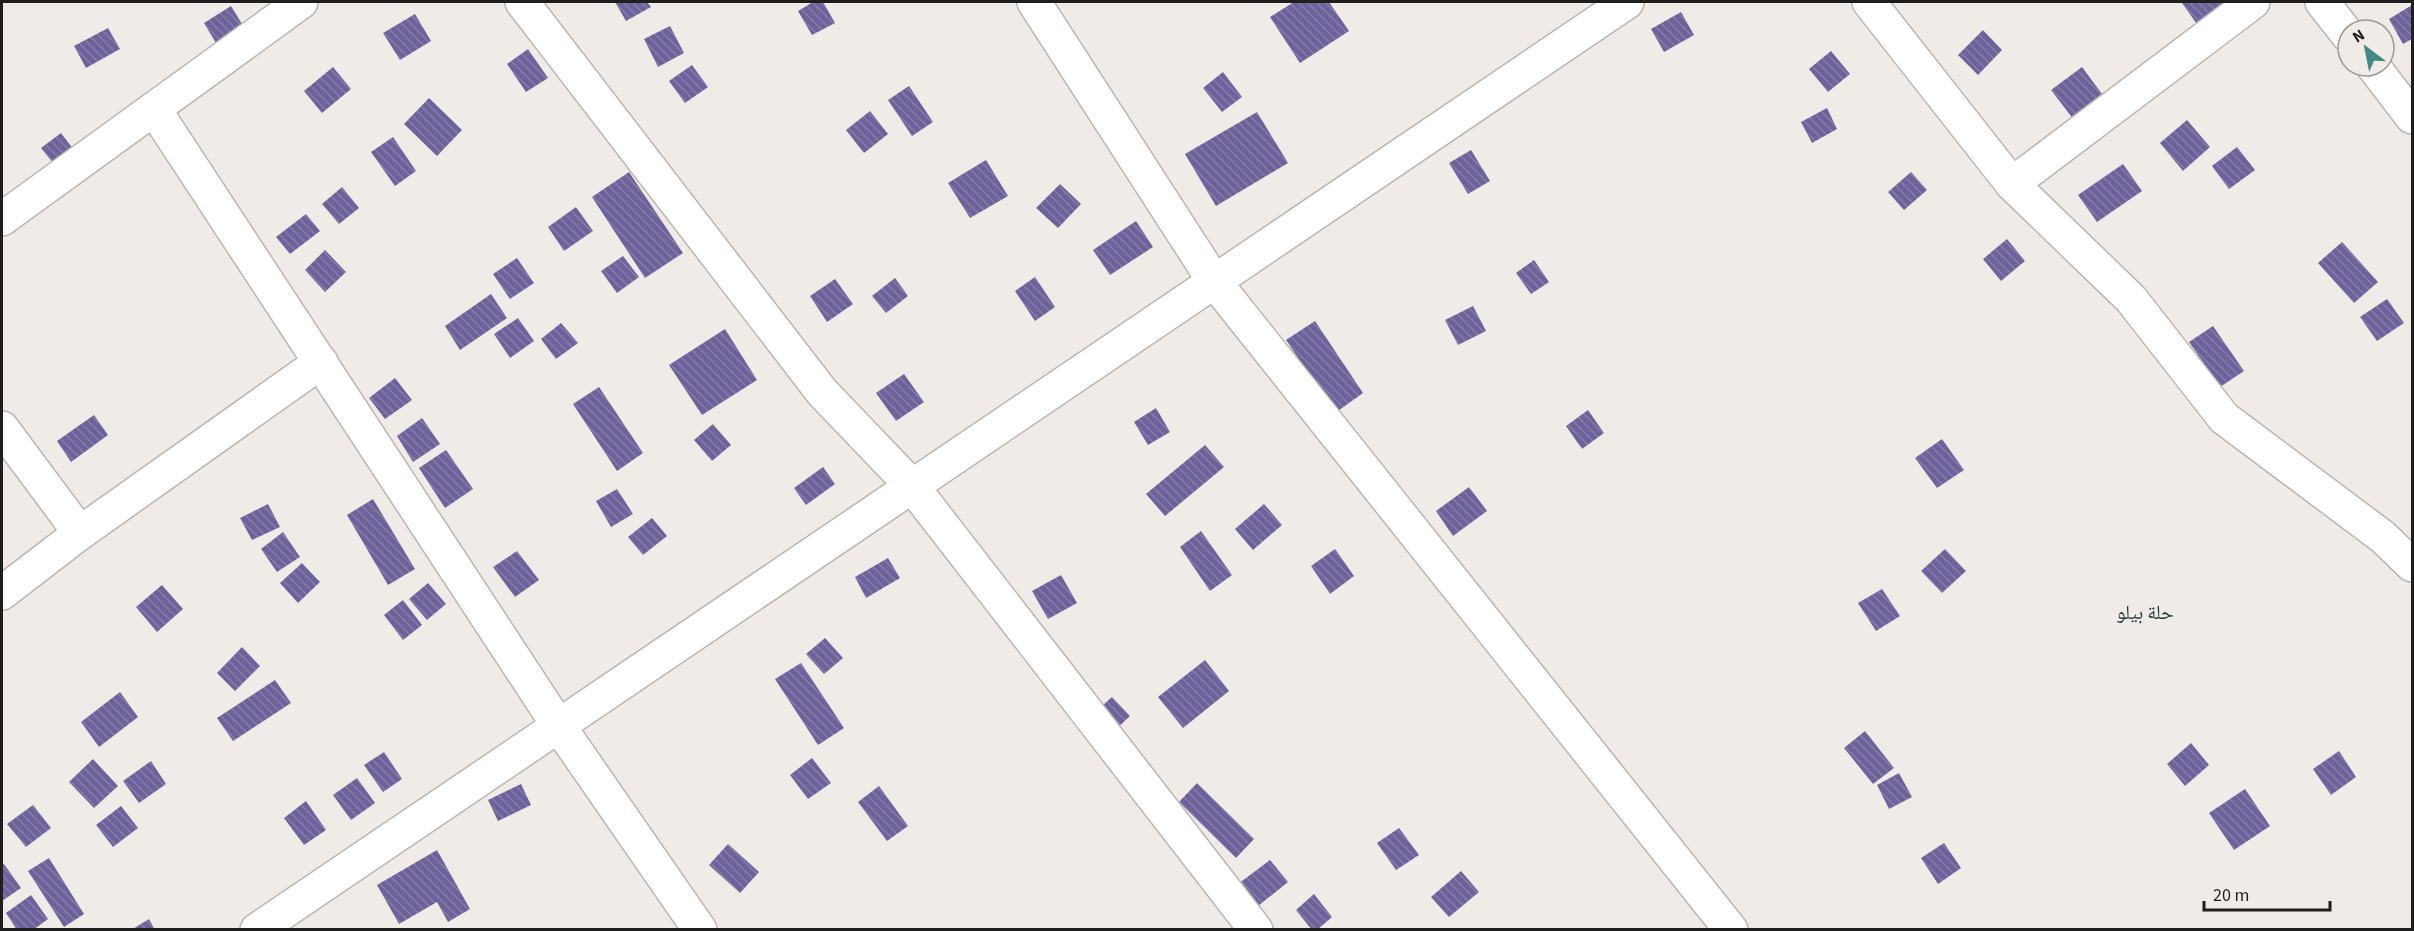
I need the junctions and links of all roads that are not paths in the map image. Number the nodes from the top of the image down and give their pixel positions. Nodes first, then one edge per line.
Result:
1 (301, 2) edge
2 (522, 2) edge
3 (1034, 2) edge
4 (1627, 2) edge
5 (1869, 2) edge
6 (2253, 2) edge
7 (2322, 2) edge
8 (2336, 20) edge
9 (2382, 78) edge
10 (154, 109) junction
11 (2412, 117) edge
12 (2012, 184) junction
13 (2, 219) edge
14 (1214, 281) junction
15 (321, 362) junction
16 (2, 428) edge
17 (912, 486) junction
18 (80, 533) junction
19 (2412, 565) edge
20 (2, 593) edge
21 (558, 725) junction
22 (257, 930) edge
23 (700, 930) edge
24 (1256, 930) edge
25 (1731, 930) edge

1 - 10 street
2 - 17 street
3 - 14 street
4 - 14 street
5 - 12 street
6 - 12 street
7 - 8 street
9 - 11 street
10 - 13 street
10 - 15 street
12 - 19 street
14 - 17 street
14 - 25 street
15 - 18 street
15 - 21 street
16 - 18 street
17 - 21 street
17 - 24 street
18 - 20 street
21 - 22 street
21 - 23 street

